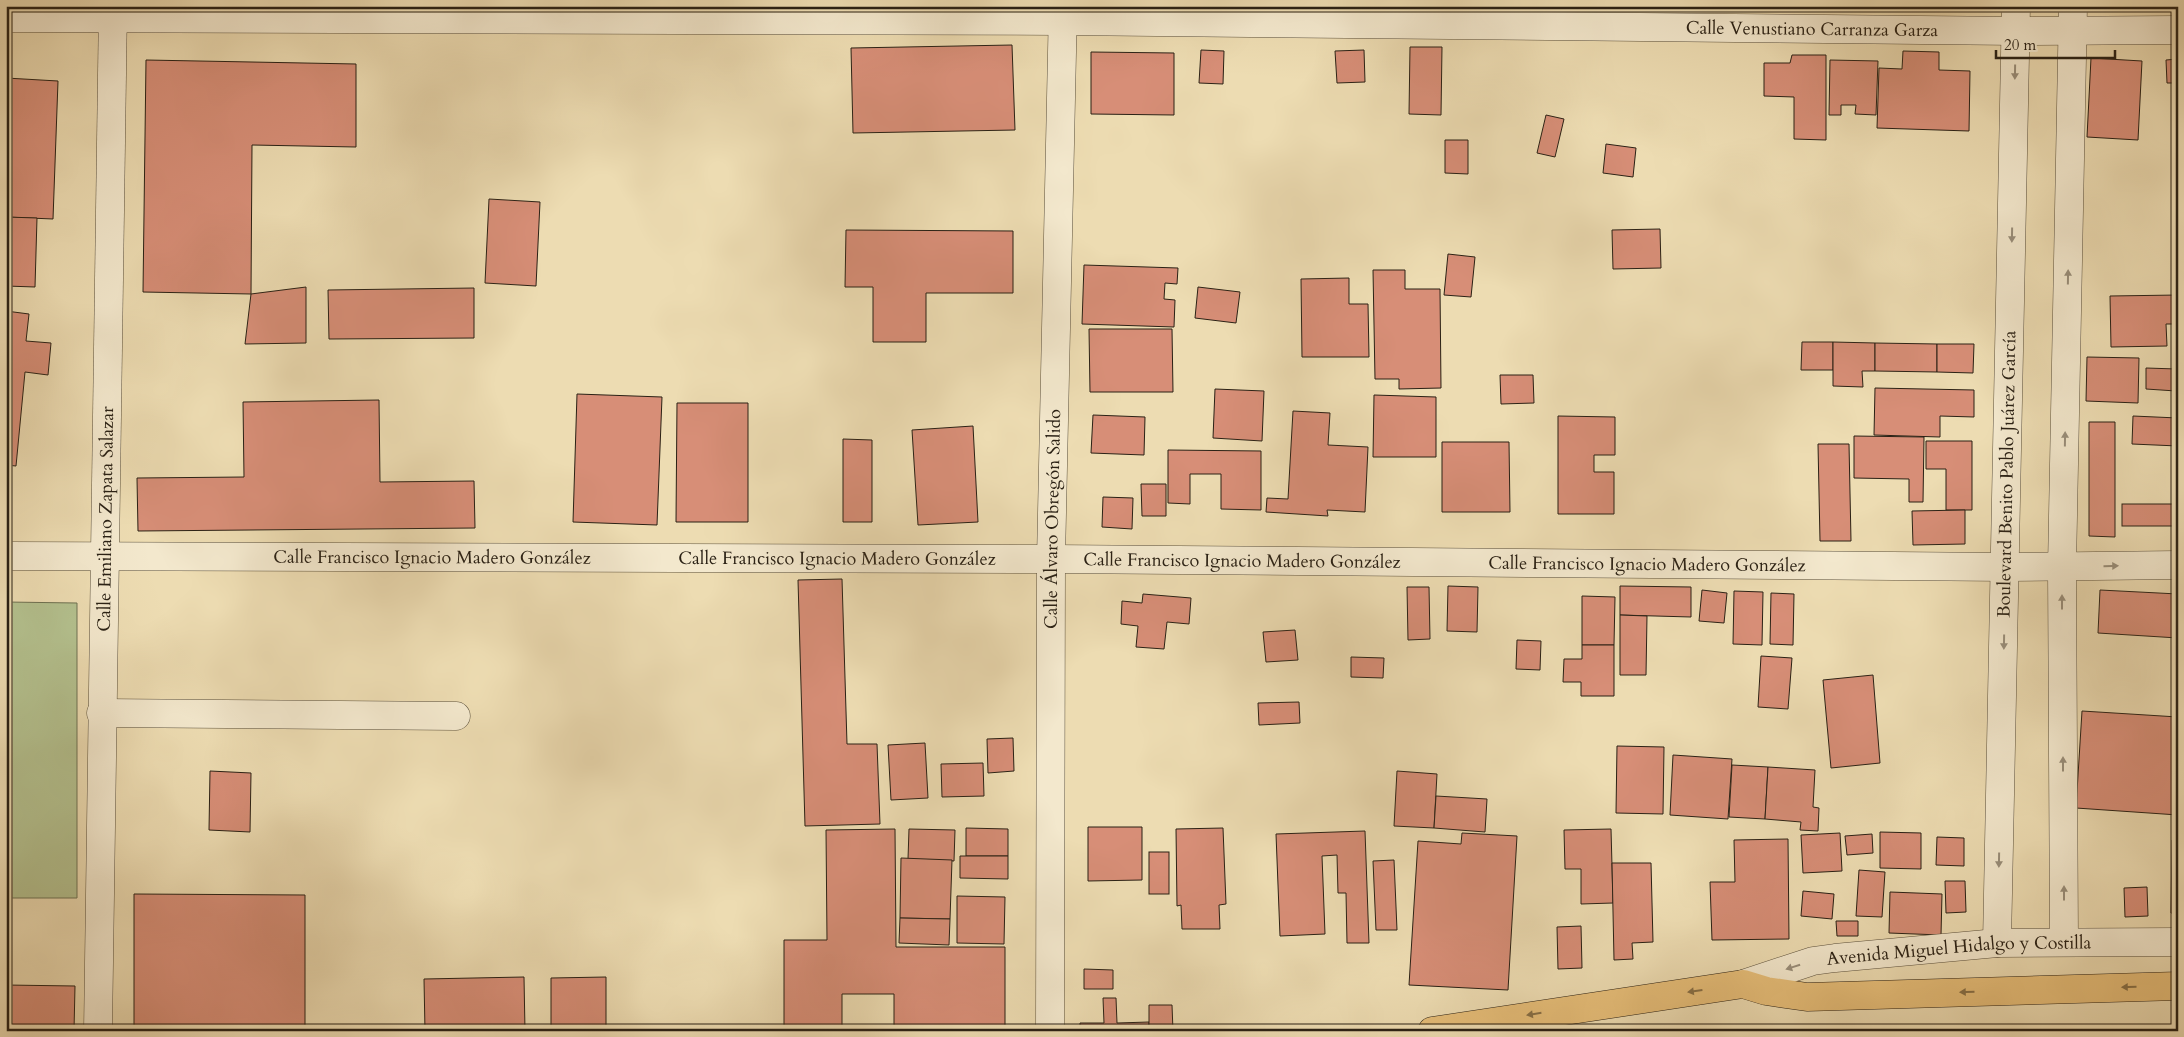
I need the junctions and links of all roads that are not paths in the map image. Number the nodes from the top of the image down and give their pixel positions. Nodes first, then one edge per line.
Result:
1 (113, 12) edge
2 (1063, 14) edge
3 (6, 18) edge
4 (2016, 18) edge
5 (2072, 18) edge
6 (2178, 30) edge
7 (6, 556) edge
8 (104, 557) junction
9 (1051, 559) junction
10 (2178, 565) edge
11 (2006, 567) junction
12 (2062, 567) junction
13 (102, 713) junction
14 (456, 716) dead end
15 (2064, 942) junction
16 (2178, 942) edge
17 (1997, 943) junction
18 (1743, 984) junction
19 (2178, 986) edge
20 (98, 1031) edge
21 (1050, 1031) edge
22 (1432, 1031) edge

1 - 2 street, Calle Venustiano Carranza Garza
1 - 3 street, Calle Venustiano Carranza Garza
1 - 8 street, Calle Emiliano Zapata Salazar
2 - 4 street, Calle Venustiano Carranza Garza
2 - 9 street, Calle Álvaro Obregón Salido
4 - 5 street, Calle Venustiano Carranza Garza
4 -> 11 street, Boulevard Benito Pablo Juárez García
5 - 6 street, Calle Venustiano Carranza Garza
12 -> 5 street
7 - 8 street, Calle Francisco Ignacio Madero González
8 - 9 street, Calle Francisco Ignacio Madero González
8 - 13 street, Calle Emiliano Zapata Salazar
9 - 11 street, Calle Francisco Ignacio Madero González
9 - 21 street, Calle Álvaro Obregón Salido
12 -> 10 street, Calle Francisco Ignacio Madero González
11 - 12 street, Calle Francisco Ignacio Madero González
11 -> 17 street, Boulevard Benito Pablo Juárez García
15 -> 12 street
13 - 14 street
13 - 20 street, Calle Emiliano Zapata Salazar
15 - 16 street, Avenida Miguel Hidalgo y Costilla
15 - 17 street, Avenida Miguel Hidalgo y Costilla
17 -> 18 street, Avenida Miguel Hidalgo y Costilla
19 -> 18 main road, Avenida Miguel Hidalgo y Costilla
18 -> 22 main road, Avenida Miguel Hidalgo y Costilla

